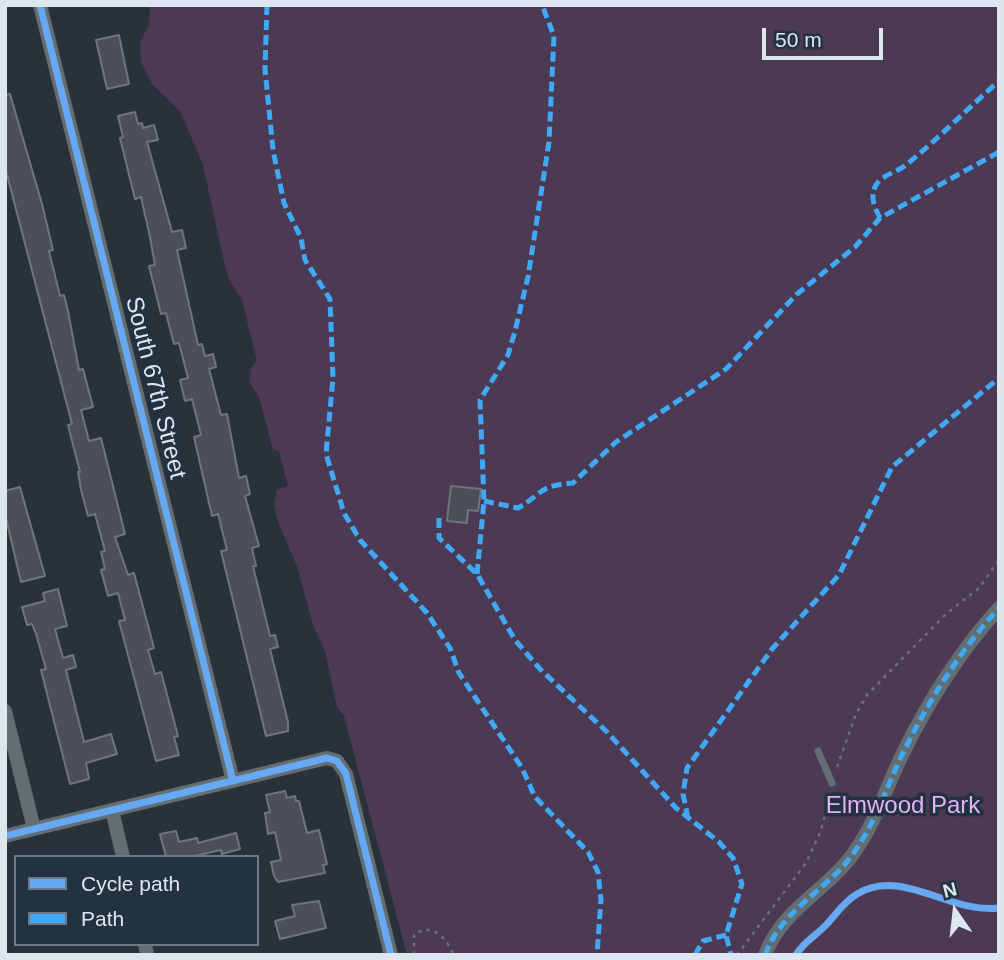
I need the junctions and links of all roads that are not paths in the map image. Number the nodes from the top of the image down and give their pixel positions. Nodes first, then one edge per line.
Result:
1 (40, 5) edge
2 (999, 608) edge
3 (5, 711) edge
4 (818, 751) dead end
5 (233, 780) junction
6 (832, 783) road end
7 (111, 810) junction
8 (34, 829) junction
9 (5, 836) edge
10 (122, 855) edge
11 (391, 955) edge
12 (765, 955) edge

1 - 5 street, South 67th Street
2 - 12 street
3 - 8 street
4 - 6 lane
5 - 7 street
5 - 11 street
7 - 8 street
7 - 10 street
8 - 9 street

